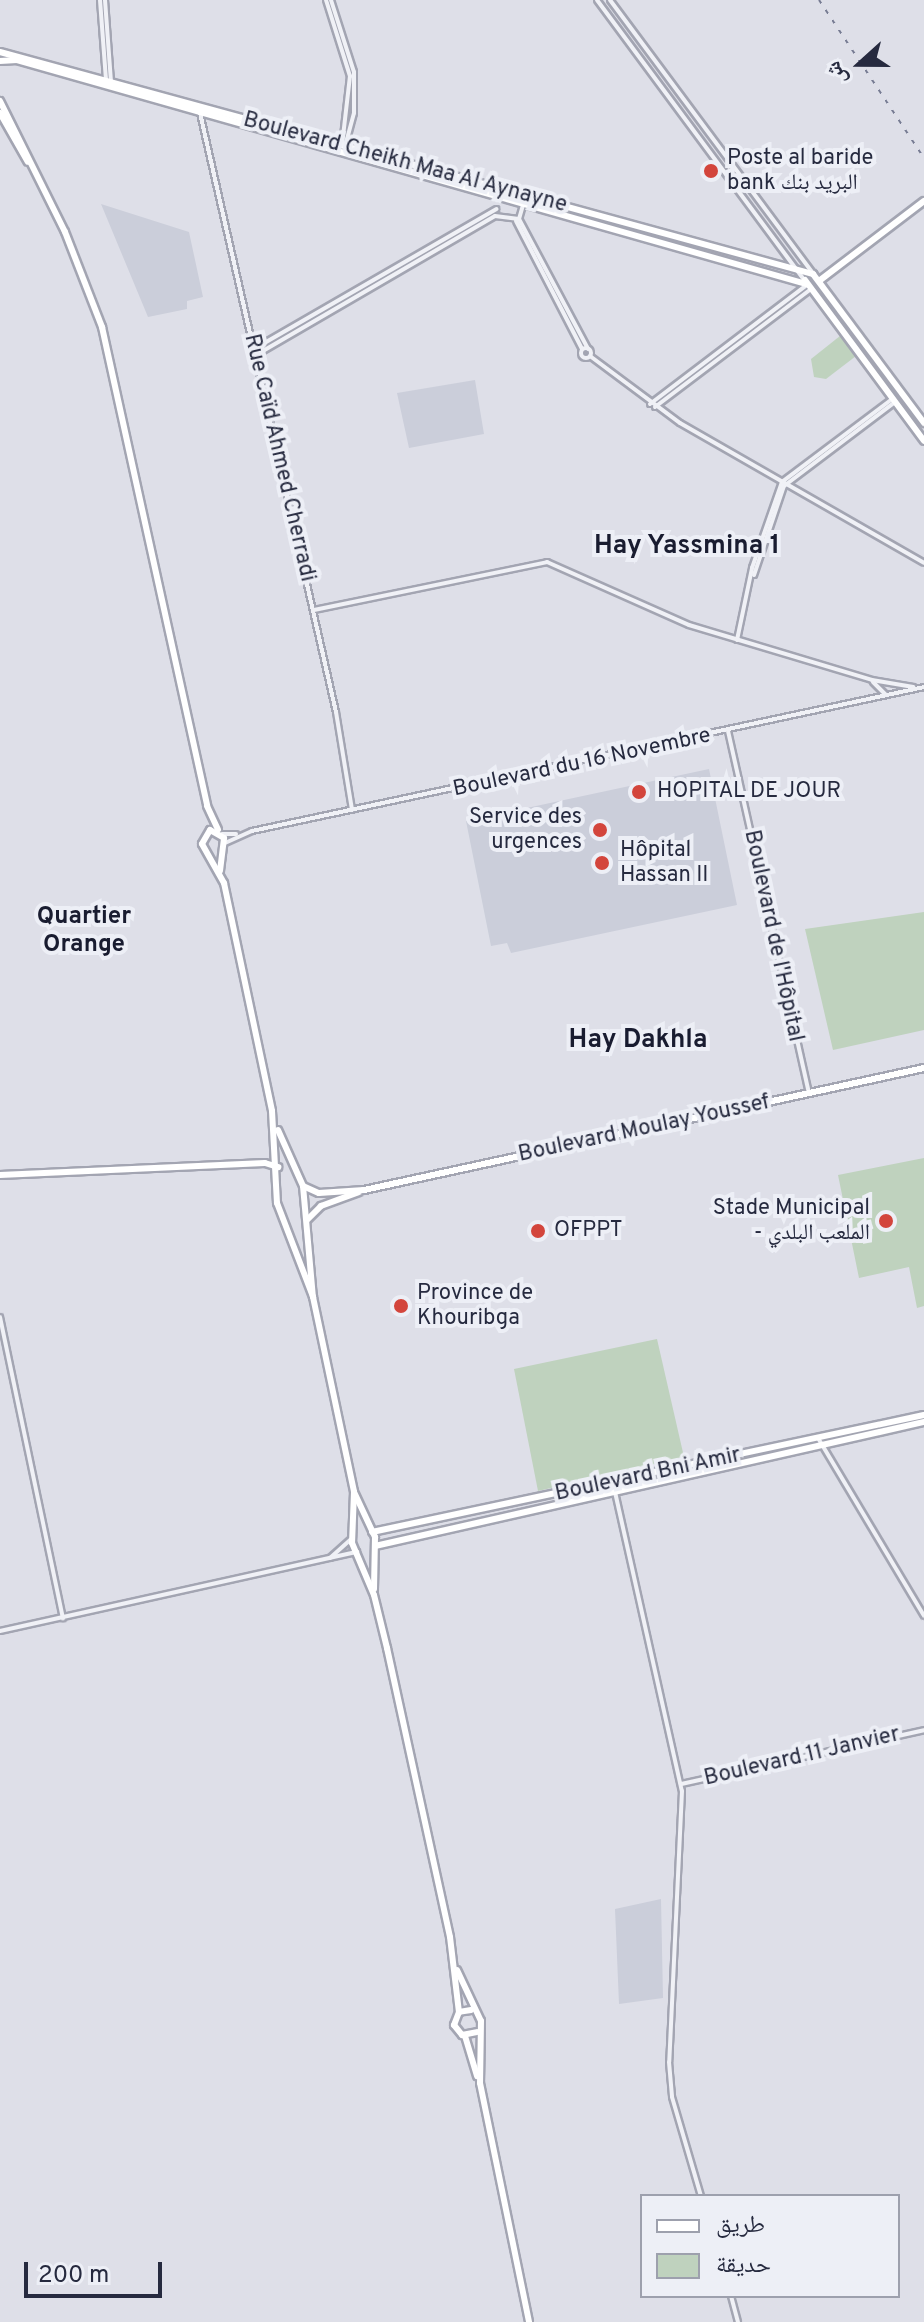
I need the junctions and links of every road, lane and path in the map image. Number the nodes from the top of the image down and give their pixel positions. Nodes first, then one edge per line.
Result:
1 (102, 0) edge
2 (328, 0) edge
3 (597, 0) edge
4 (610, 0) edge
5 (0, 52) edge
6 (0, 61) edge
7 (108, 80) junction
8 (681, 97) junction
9 (0, 101) edge
10 (673, 102) junction
11 (200, 110) junction
12 (0, 113) edge
13 (344, 145) junction
14 (33, 170) junction
15 (750, 191) junction
16 (500, 194) junction
17 (743, 197) junction
18 (524, 200) junction
19 (924, 201) edge
20 (496, 209) junction
21 (495, 216) junction
22 (518, 218) junction
23 (777, 227) junction
24 (769, 232) junction
25 (798, 271) junction
26 (816, 278) junction
27 (808, 286) junction
28 (254, 349) junction
29 (585, 349) junction
30 (256, 355) junction
31 (590, 356) junction
32 (894, 401) junction
33 (652, 405) junction
34 (924, 423) edge
35 (924, 441) edge
36 (784, 483) junction
37 (924, 563) edge
38 (313, 610) junction
39 (737, 640) junction
40 (873, 681) junction
41 (887, 684) junction
42 (922, 687) edge
43 (889, 695) junction
44 (871, 699) junction
45 (728, 731) junction
46 (208, 810) junction
47 (352, 810) junction
48 (205, 832) junction
49 (220, 832) junction
50 (239, 835) junction
51 (223, 845) junction
52 (210, 851) junction
53 (220, 871) junction
54 (924, 1068) edge
55 (809, 1093) junction
56 (272, 1111) junction
57 (259, 1165) junction
58 (292, 1165) junction
59 (279, 1167) junction
60 (0, 1175) edge
61 (274, 1177) junction
62 (303, 1186) junction
63 (364, 1190) junction
64 (307, 1220) junction
65 (306, 1232) junction
66 (291, 1236) junction
67 (313, 1297) junction
68 (0, 1317) edge
69 (924, 1415) edge
70 (924, 1422) edge
71 (820, 1442) junction
72 (354, 1492) junction
73 (615, 1492) junction
74 (371, 1531) junction
75 (352, 1538) junction
76 (374, 1547) junction
77 (359, 1552) junction
78 (328, 1559) junction
79 (374, 1595) junction
80 (924, 1616) edge
81 (63, 1618) junction
82 (0, 1631) edge
83 (924, 1730) edge
84 (681, 1784) junction
85 (455, 1966) junction
86 (471, 2010) junction
87 (459, 2012) junction
88 (477, 2032) junction
89 (465, 2036) junction
90 (480, 2083) junction
91 (700, 2194) edge
92 (732, 2298) edge
93 (529, 2322) edge
94 (738, 2322) edge

1 - 7 street
2 - 13 street
3 - 10 street
4 - 8 street
5 - 7 main road, Boulevard Cheikh Maa Al Aynayne
6 - 11 main road, Boulevard Cheikh Maa Al Aynayne
7 - 11 main road, Boulevard Cheikh Maa Al Aynayne
8 - 10 street
8 - 15 street
9 - 14 main road
10 - 17 street
11 - 13 main road, Boulevard Cheikh Maa Al Aynayne
11 - 16 main road, Boulevard Cheikh Maa Al Aynayne
11 - 28 street, Rue Caïd Ahmed Cherradi
12 - 14 main road
13 - 16 main road, Boulevard Cheikh Maa Al Aynayne
14 - 46 main road
15 - 17 street
15 - 23 street
16 - 18 main road, Boulevard Cheikh Maa Al Aynayne
16 - 20 street
17 - 24 street
18 - 22 street
18 - 25 main road, Boulevard Cheikh Maa Al Aynayne
18 - 27 main road, Boulevard Cheikh Maa Al Aynayne
19 - 26 main road
20 - 21 street
20 - 28 street
21 - 22 street
21 - 30 street
22 - 29 street
23 - 24 street
23 - 26 street
24 - 25 street
25 - 26 main road, Boulevard Cheikh Maa Al Aynayne
25 - 27 street
26 - 27 main road
26 - 27 main road
26 - 34 main road
27 - 32 main road
27 - 33 street
28 - 30 street, Rue Caïd Ahmed Cherradi
29 - 31 street
29 - 31 street
30 - 38 street, Rue Caïd Ahmed Cherradi
31 - 33 street
32 - 35 main road
32 - 36 street
33 - 36 street
36 - 37 street
36 - 39 street
38 - 39 street
38 - 47 street, Rue Caïd Ahmed Cherradi
39 - 40 street
40 - 41 street
40 - 43 street
40 - 44 street
41 - 42 street
41 - 43 street
42 - 43 street, Boulevard du 16 Novembre
43 - 44 street, Boulevard du 16 Novembre
44 - 45 street, Boulevard du 16 Novembre
45 - 47 street, Boulevard du 16 Novembre
45 - 55 street, Boulevard de l'Hôpital
46 - 48 main road
46 - 49 main road
47 - 50 street, Boulevard du 16 Novembre
48 - 49 main road
48 - 52 main road
49 - 50 street, Boulevard du 16 Novembre
49 - 51 main road
50 - 51 street, Boulevard du 16 Novembre
51 - 52 main road
51 - 53 main road
52 - 53 main road
53 - 56 main road
54 - 55 main road, Boulevard Moulay Youssef
55 - 63 main road, Boulevard Moulay Youssef
56 - 58 main road
56 - 59 main road
57 - 59 main road
57 - 60 main road
57 - 61 main road
58 - 59 main road
58 - 62 main road
59 - 61 main road
61 - 66 main road
62 - 63 main road
62 - 64 main road
63 - 64 main road
64 - 65 main road
65 - 66 main road
65 - 67 main road
66 - 67 main road
67 - 72 main road
68 - 81 street
69 - 71 main road, Boulevard Bni Amir
70 - 71 main road, Boulevard Bni Amir
71 - 73 main road, Boulevard Bni Amir
71 - 74 main road, Boulevard Bni Amir
71 - 80 street
72 - 74 main road
72 - 75 main road
73 - 76 main road, Boulevard Bni Amir
73 - 84 street
74 - 75 main road, Boulevard Bni Amir
74 - 76 main road
75 - 77 main road
75 - 78 street
76 - 77 main road, Boulevard Bni Amir
76 - 79 main road
77 - 78 street
77 - 79 main road
78 - 81 street
79 - 85 main road
81 - 82 street
83 - 84 street, Boulevard 11 Janvier
84 - 91 street
85 - 86 main road
85 - 87 main road
86 - 87 main road
86 - 88 main road
87 - 89 main road
88 - 89 main road
88 - 90 main road
89 - 90 main road
90 - 93 main road
92 - 94 street

